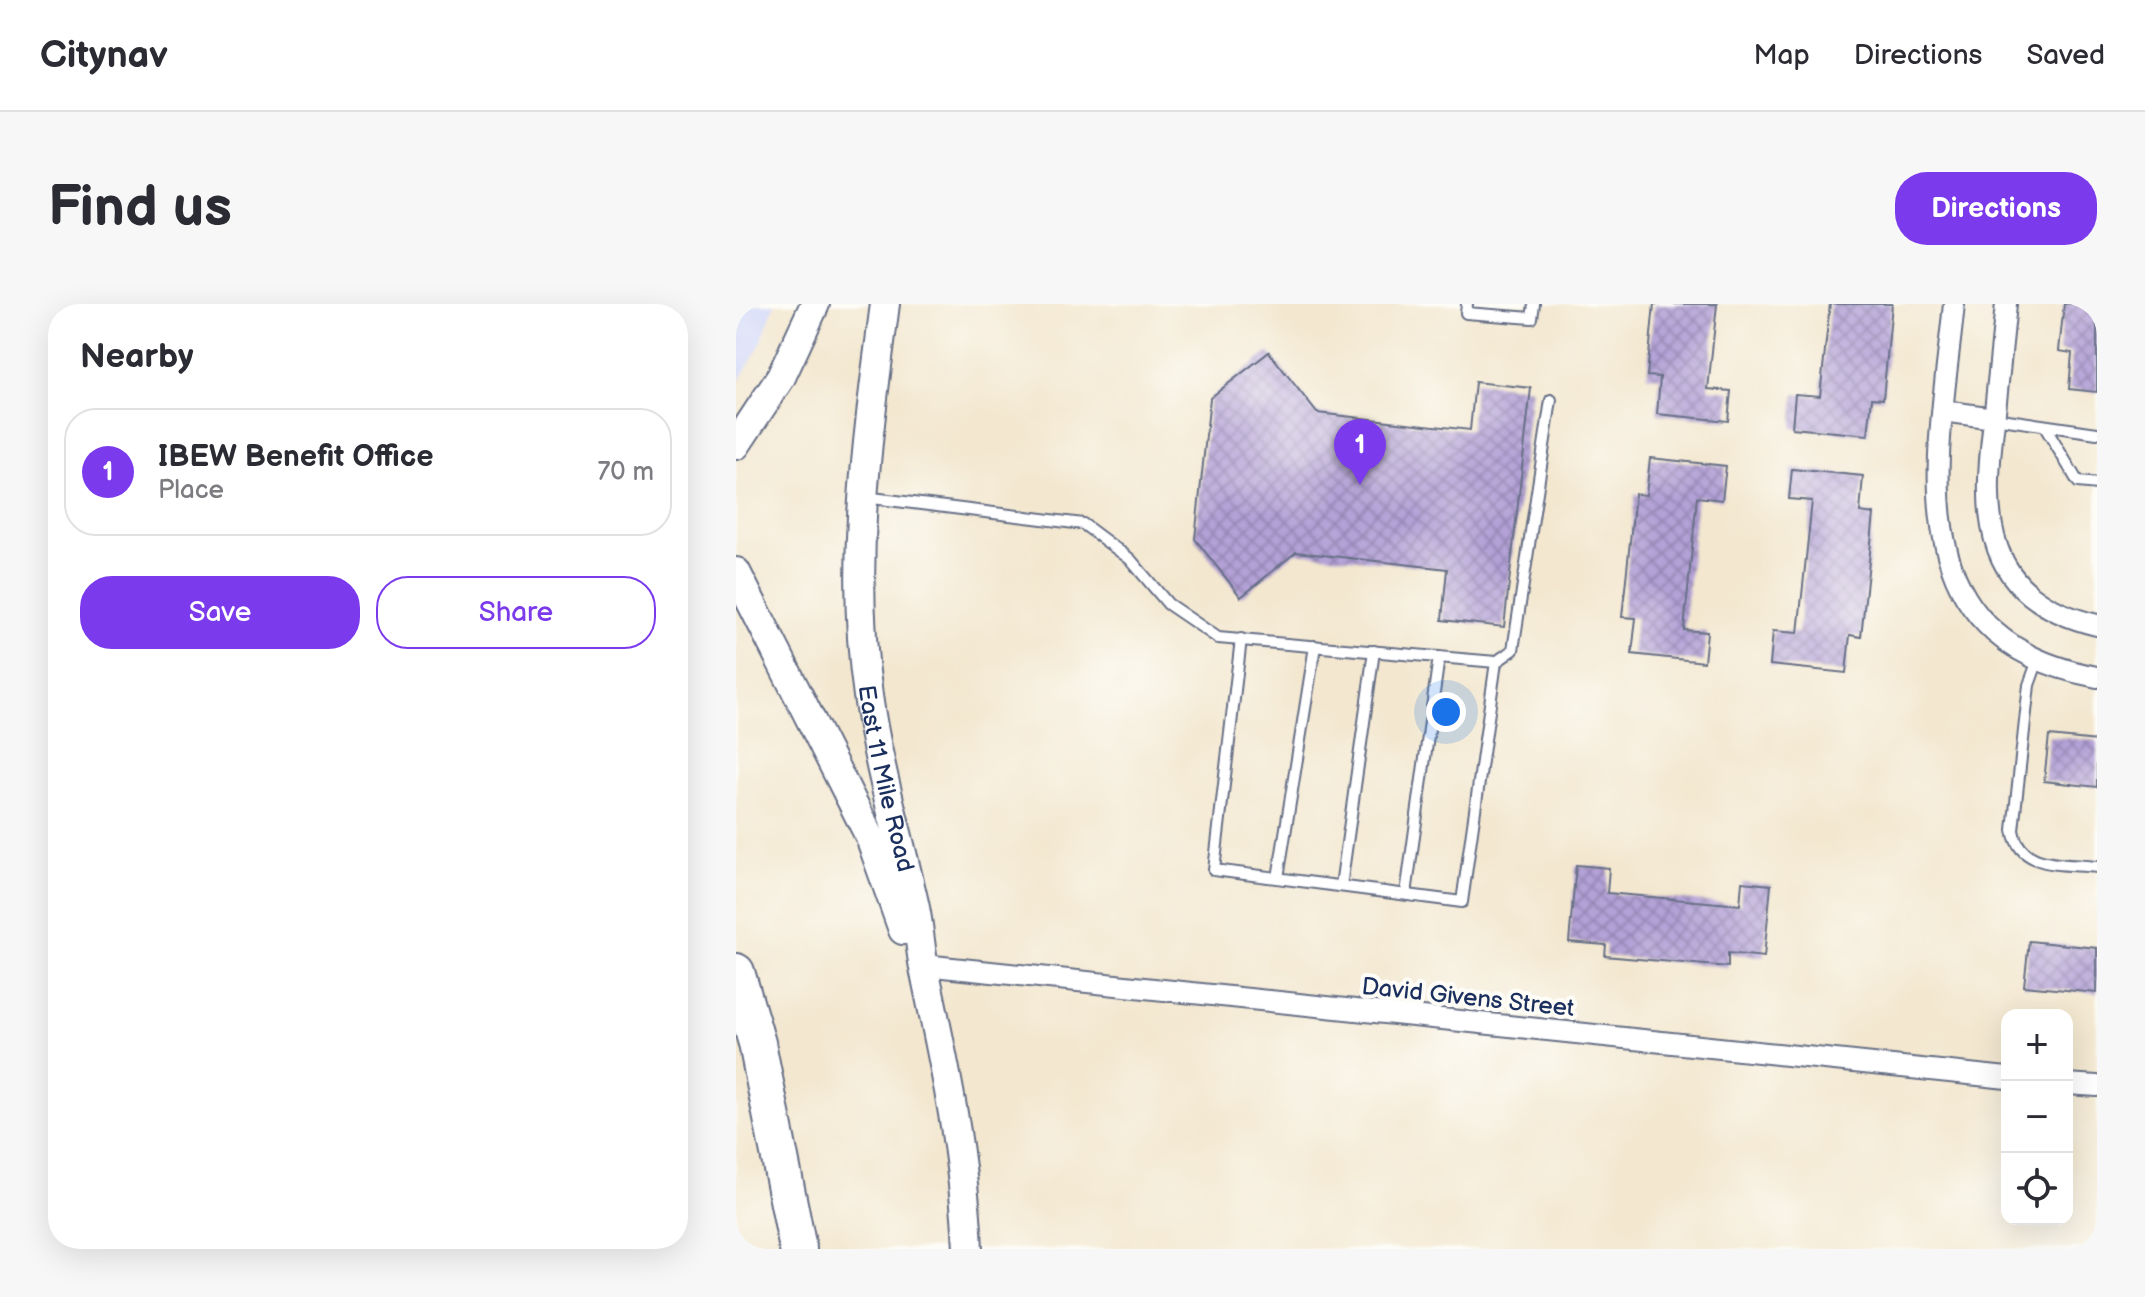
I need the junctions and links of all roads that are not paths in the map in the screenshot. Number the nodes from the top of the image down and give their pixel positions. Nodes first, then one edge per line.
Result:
1 (815, 304) edge
2 (885, 304) edge
3 (1467, 304) edge
4 (1534, 304) edge
5 (1954, 304) edge
6 (2006, 304) edge
7 (1551, 400) dead end
8 (749, 409) edge
9 (1943, 411) junction
10 (1994, 418) junction
11 (2045, 427) junction
12 (2097, 433) edge
13 (736, 445) edge
14 (2097, 484) edge
15 (862, 497) junction
16 (737, 574) edge
17 (2097, 625) edge
18 (1241, 639) junction
19 (1315, 646) junction
20 (1374, 651) junction
21 (1439, 657) junction
22 (2038, 660) junction
23 (1496, 662) junction
24 (2097, 677) edge
25 (2097, 867) edge
26 (1278, 878) junction
27 (1341, 886) junction
28 (1406, 894) junction
29 (924, 965) junction
30 (736, 972) edge
31 (2001, 1077) edge
32 (2073, 1084) edge
33 (2097, 1086) edge
34 (798, 1249) edge
35 (968, 1249) edge

1 - 8 main road
2 - 15 main road, East 11 Mile Road
3 - 4 lane
5 - 9 street
6 - 10 street
7 - 23 lane
8 - 13 main road
9 - 10 street
9 - 22 street
10 - 11 lane
10 - 17 street
11 - 12 lane
11 - 14 lane
15 - 18 lane
15 - 29 main road, East 11 Mile Road
16 - 29 main road
18 - 19 lane
18 - 26 lane
19 - 20 lane
19 - 26 lane
20 - 21 lane
20 - 27 lane
21 - 23 lane
21 - 28 lane
22 - 24 street
22 - 25 lane
23 - 28 lane
26 - 27 lane
27 - 28 lane
29 - 31 street, David Givens Street
29 - 35 main road, East 11 Mile Road
30 - 34 highway
32 - 33 street

